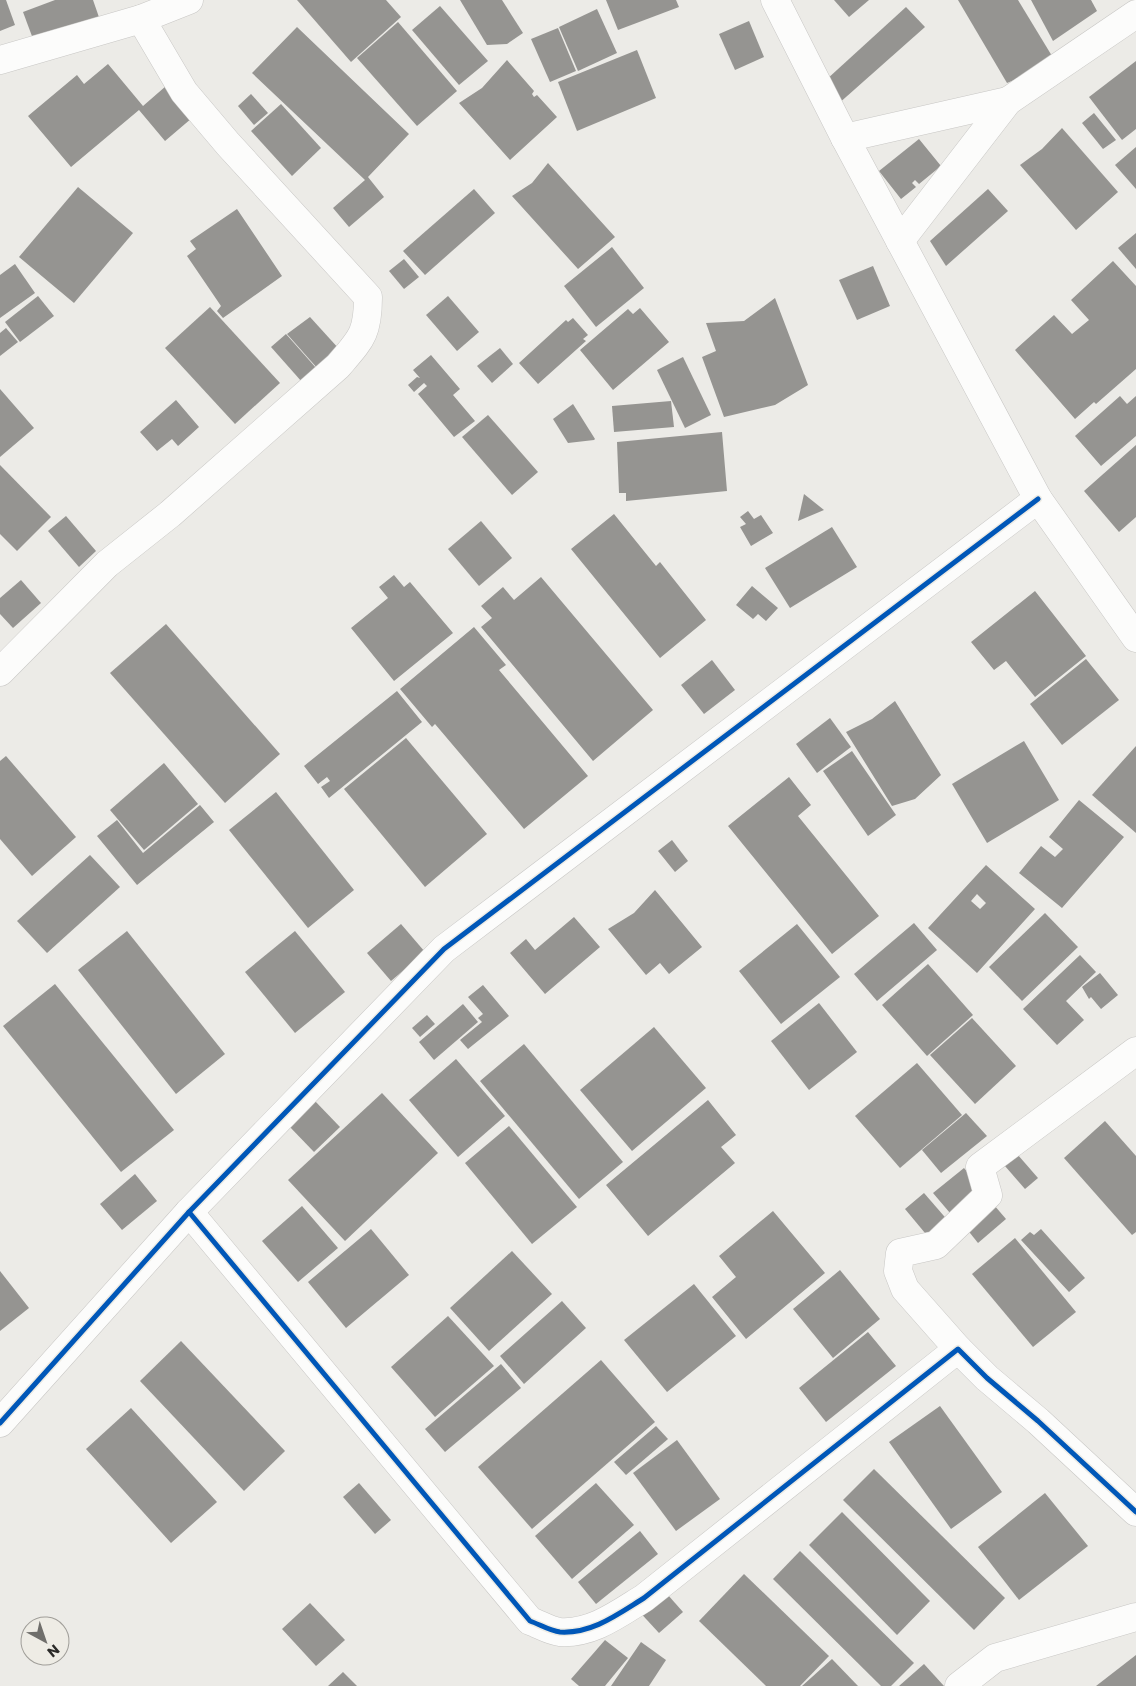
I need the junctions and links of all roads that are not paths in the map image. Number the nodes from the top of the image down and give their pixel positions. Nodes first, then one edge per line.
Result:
1 (189, 0) edge
2 (775, 0) edge
3 (1136, 14) edge
4 (141, 20) junction
5 (0, 60) edge
6 (1008, 101) junction
7 (845, 138) junction
8 (900, 242) junction
9 (1038, 499) junction
10 (1136, 638) edge
11 (0, 672) edge
12 (1136, 1050) edge
13 (188, 1212) junction
14 (958, 1349) junction
15 (0, 1423) edge
16 (1136, 1512) edge
17 (1136, 1617) edge
18 (959, 1686) edge

1 - 4 street
2 - 7 street
3 - 6 street
4 - 5 street
4 - 11 street
6 - 7 street
6 - 8 street
7 - 8 street
8 - 9 street
9 - 10 street
9 - 13 street
12 - 14 street
13 - 14 street
13 - 15 street
14 - 16 street
17 - 18 street

